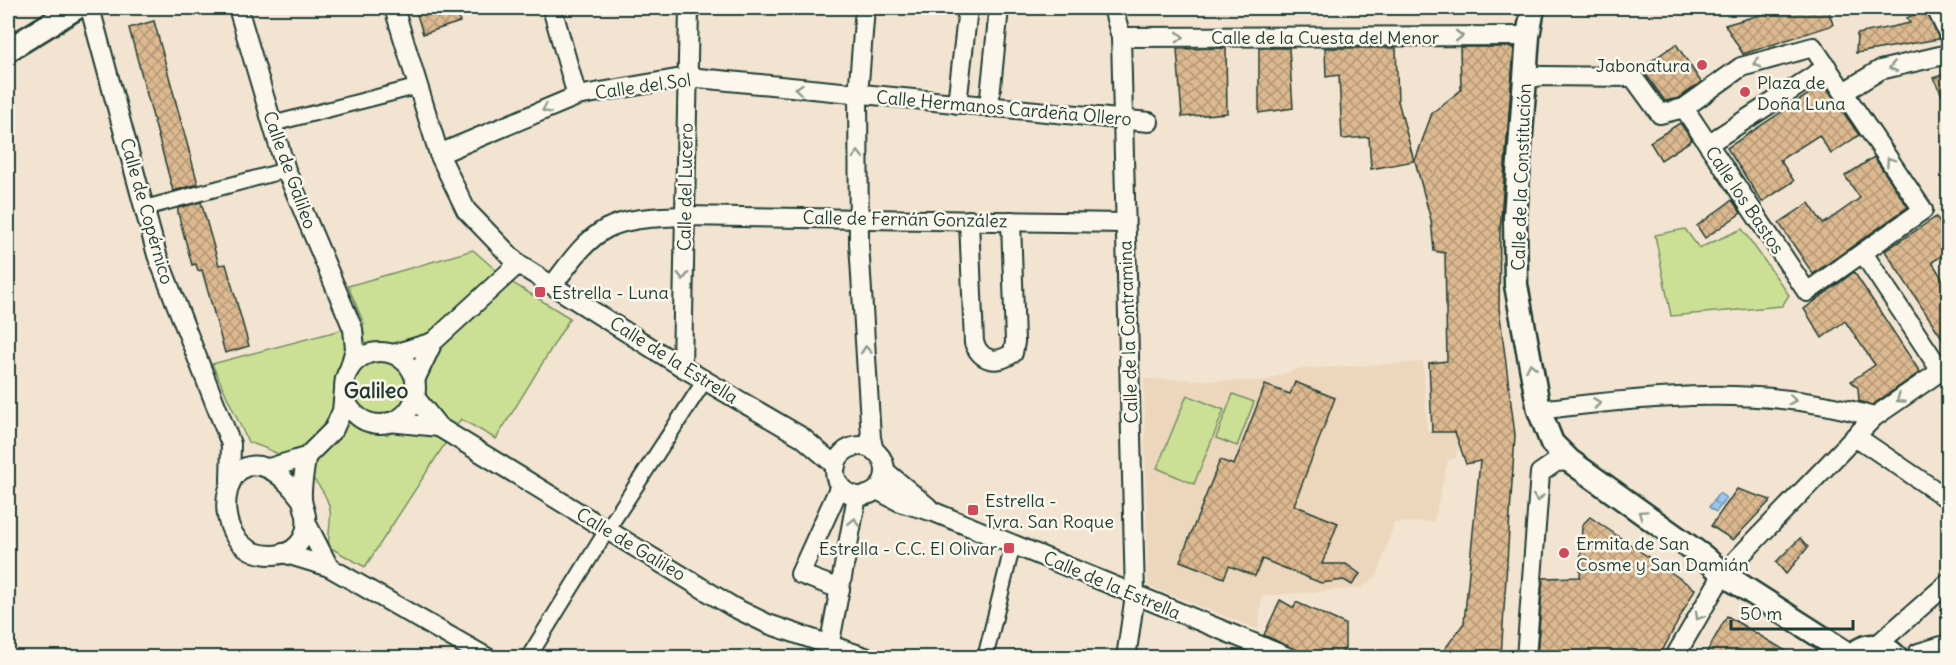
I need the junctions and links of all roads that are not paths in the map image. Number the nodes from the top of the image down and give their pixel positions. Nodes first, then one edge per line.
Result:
1 (76, 8) edge
2 (90, 8) edge
3 (238, 8) edge
4 (394, 8) edge
5 (552, 8) edge
6 (689, 8) edge
7 (865, 8) edge
8 (968, 8) edge
9 (999, 8) edge
10 (1113, 8) edge
11 (1533, 8) edge
12 (1936, 8) edge
13 (1948, 33) edge
14 (1121, 36) junction
15 (1528, 36) junction
16 (8, 50) edge
17 (1948, 54) edge
18 (1827, 67) junction
19 (688, 77) junction
20 (1524, 79) junction
21 (416, 87) junction
22 (1844, 92) junction
23 (858, 95) junction
24 (577, 96) junction
25 (957, 104) junction
26 (989, 107) junction
27 (1684, 108) junction
28 (1123, 119) junction
29 (1149, 122) dead end
30 (272, 124) junction
31 (1708, 144) junction
32 (439, 154) junction
33 (286, 170) junction
34 (145, 208) junction
35 (684, 216) junction
36 (859, 219) junction
37 (969, 220) junction
38 (1011, 221) junction
39 (1125, 223) junction
40 (1863, 253) junction
41 (518, 264) junction
42 (553, 285) junction
43 (353, 329) junction
44 (433, 342) junction
45 (389, 353) junction
46 (682, 367) junction
47 (1945, 369) edge
48 (349, 370) junction
49 (705, 381) junction
50 (345, 388) junction
51 (415, 388) junction
52 (870, 408) junction
53 (1539, 410) junction
54 (1874, 417) junction
55 (381, 422) junction
56 (439, 427) junction
57 (334, 429) junction
58 (1855, 436) junction
59 (802, 437) junction
60 (231, 444) junction
61 (851, 449) junction
62 (874, 451) junction
63 (306, 457) junction
64 (1570, 461) junction
65 (836, 466) junction
66 (262, 467) junction
67 (885, 471) junction
68 (230, 480) junction
69 (840, 486) junction
70 (877, 490) junction
71 (857, 496) junction
72 (1948, 499) edge
73 (302, 500) junction
74 (934, 512) junction
75 (307, 524) junction
76 (607, 530) junction
77 (1013, 544) junction
78 (283, 553) junction
79 (329, 567) junction
80 (1723, 574) junction
81 (1948, 582) edge
82 (840, 589) junction
83 (1135, 595) junction
84 (1948, 644) edge
85 (1876, 645) junction
86 (829, 650) edge
87 (488, 657) edge
88 (528, 657) edge
89 (868, 657) edge
90 (985, 657) edge
91 (1126, 657) edge
92 (1290, 657) edge
93 (1526, 657) edge
94 (1674, 657) edge
95 (1851, 657) edge
96 (1897, 657) edge
97 (1915, 657) edge

1 - 16 street
2 - 34 street, Calle de Copérnico
3 - 30 street, Calle de Galileo
4 - 21 street, Calle de la Estrella
5 - 24 street
6 - 19 street, Calle del Lucero
7 - 23 street
8 - 25 street
9 - 26 street
10 - 14 street, Calle de la Contramina
11 - 15 street, Calle de la Constitución
12 - 13 street
14 -> 15 street, Calle de la Cuesta del Menor
14 - 28 street, Calle de la Contramina
15 - 20 street, Calle de la Constitución
17 -> 22 street
18 - 22 street
18 -> 27 street
18 - 31 street
23 -> 19 street, Calle del Sol
19 - 24 street, Calle del Sol
19 - 35 street, Calle del Lucero
20 - 27 street
53 -> 20 street, Calle de la Constitución
21 - 30 street
21 - 32 street, Calle de la Estrella
40 -> 22 street
23 - 25 street, Calle Hermanos Cardeña Ollero
36 -> 23 street
24 -> 32 street, Calle del Sol
25 - 26 street, Calle Hermanos Cardeña Ollero
26 - 28 street, Calle Hermanos Cardeña Ollero
27 - 31 street, Calle los Bastos
28 - 29 street, Calle Hermanos Cardeña Ollero
28 - 39 street, Calle de la Contramina
30 - 33 street, Calle de Galileo
31 - 40 street, Calle los Bastos
32 - 41 street, Calle de la Estrella
33 - 34 street
33 - 43 street, Calle de Galileo
34 - 60 street, Calle de Copérnico
35 - 36 street, Calle de Fernán González
35 - 42 street, Calle de Fernán González
35 -> 46 street, Calle del Lucero
36 - 37 street, Calle de Fernán González
52 -> 36 street
37 - 38 street, Calle de Fernán González
37 - 38 street
38 - 39 street, Calle de Fernán González
39 - 83 street, Calle de la Contramina
40 - 47 street
41 - 42 street, Calle de la Estrella
41 - 44 street
42 - 46 street, Calle de la Estrella
43 - 45 street
43 - 48 street, Calle de Galileo
44 - 45 street
44 - 51 street
45 - 48 street
45 - 51 street
46 - 49 street, Calle de la Estrella
47 -> 54 street
48 - 50 street
49 - 59 street, Calle de la Estrella
49 - 76 street
50 - 55 street
50 - 57 street
51 - 55 street
51 - 56 street, Calle de Galileo
52 - 61 street
52 - 62 street
53 -> 54 street
53 - 64 street, Calle de la Constitución
54 - 58 street
55 - 56 street, Calle de Galileo
55 - 57 street
56 - 76 street, Calle de Galileo
57 - 63 street
58 - 72 street
58 - 80 street
59 - 61 street, Calle de la Estrella
59 - 65 street, Calle de la Estrella
60 - 66 street
60 - 68 street
61 - 62 street
61 - 65 street
62 - 67 street
63 - 66 street
63 - 73 street
80 -> 64 street, Calle de la Constitución
64 -> 93 street
65 - 69 street
66 - 68 street
66 - 73 street
67 - 70 street
67 - 74 street, Calle de la Estrella
68 - 78 street
69 - 71 street
69 - 82 street
70 - 71 street
70 - 74 street, Calle de la Estrella
82 -> 71 street
73 - 75 street
74 - 77 street, Calle de la Estrella
75 - 78 street
75 - 79 street
76 - 86 street, Calle de Galileo
76 - 88 street
77 - 83 street, Calle de la Estrella
77 - 90 street
78 - 79 street
79 - 87 street
80 -> 94 street
80 - 95 street, Calle de la Constitución
81 - 85 street
82 - 86 street
83 - 91 street, Calle de la Contramina
83 - 92 street, Calle de la Estrella
84 - 97 street
85 - 95 street
85 - 96 street
86 - 89 street, Calle de Galileo

